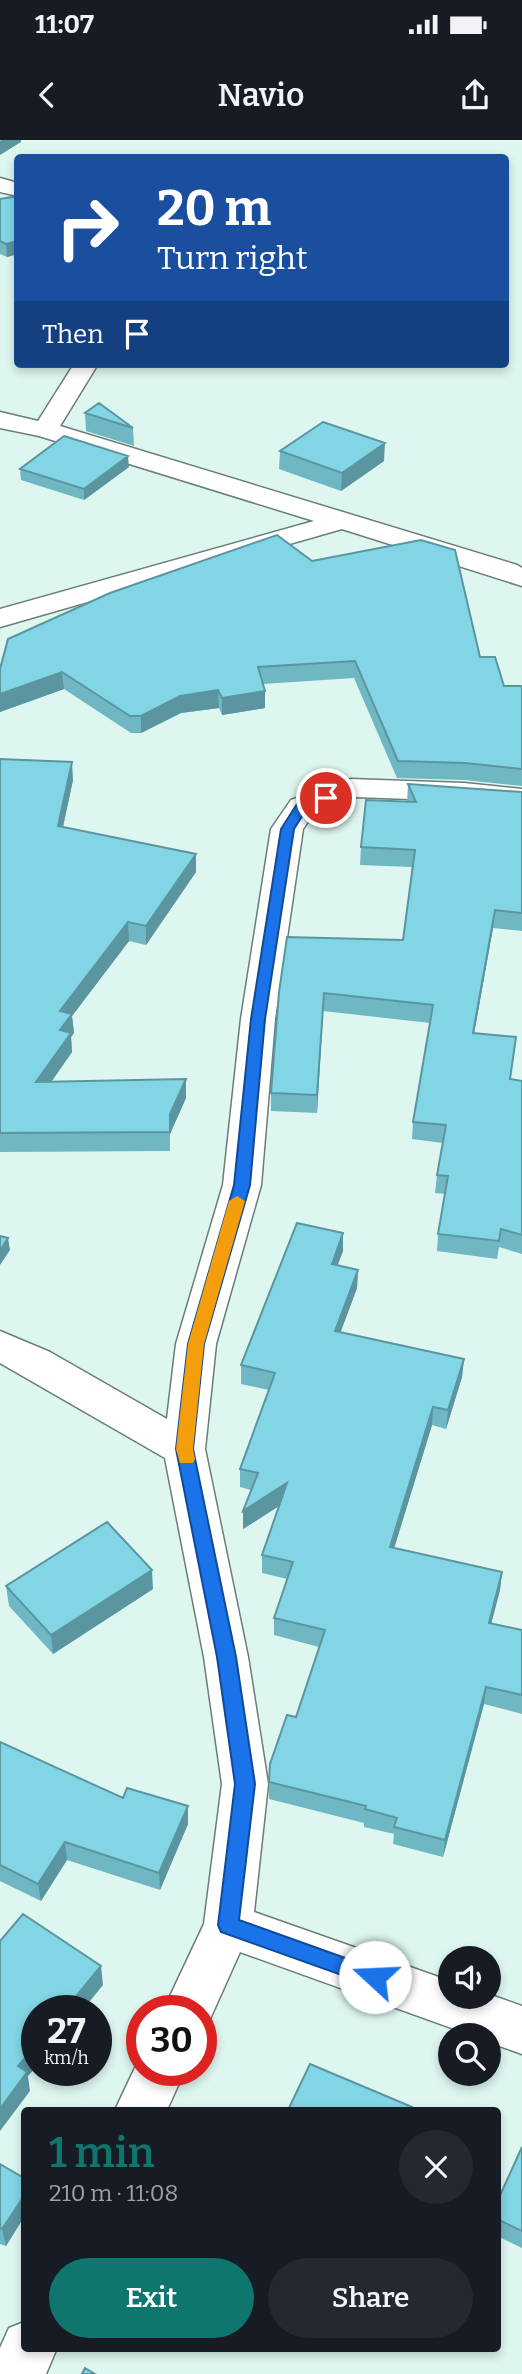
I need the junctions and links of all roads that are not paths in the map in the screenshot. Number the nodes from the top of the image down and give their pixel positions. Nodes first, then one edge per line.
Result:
1 (83, 368) edge
2 (0, 419) edge
3 (44, 430) junction
4 (342, 521) junction
5 (522, 578) edge
6 (0, 618) edge
7 (522, 798) edge
8 (0, 1346) edge
9 (184, 1449) junction
10 (228, 1925) junction
11 (195, 1995) edge
12 (522, 2030) edge
13 (152, 2086) edge
14 (142, 2107) edge
15 (27, 2352) edge
16 (17, 2374) edge

1 - 3 street
2 - 3 street
3 - 4 street
4 - 5 street
4 - 6 street
7 - 9 street
8 - 9 street
9 - 10 street
10 - 11 street
10 - 12 street
13 - 14 street
15 - 16 street

